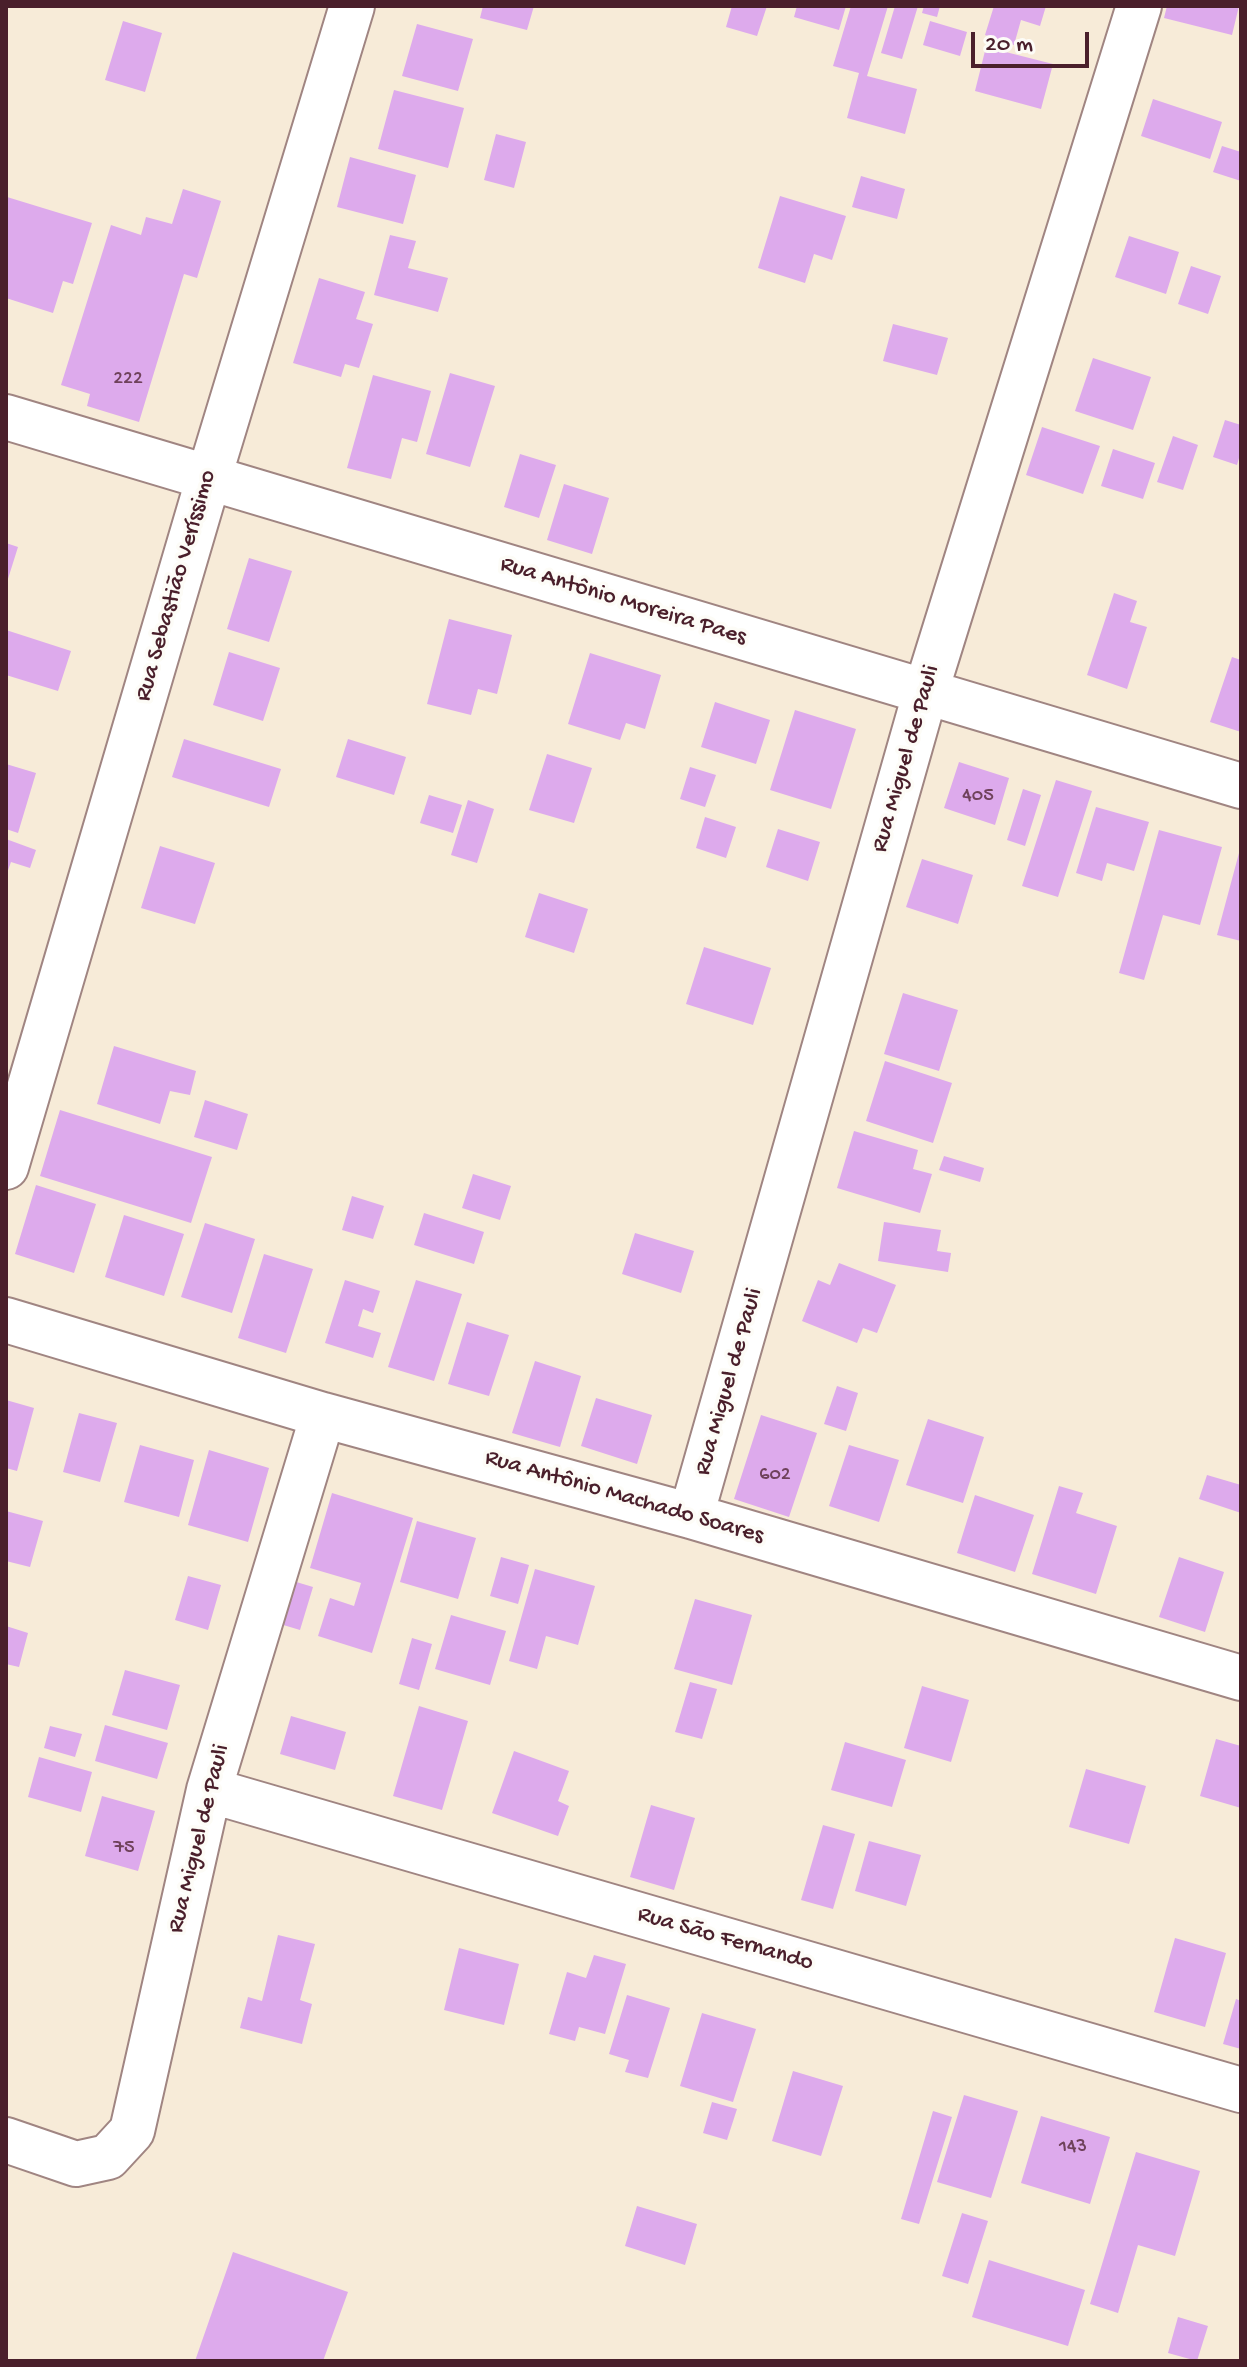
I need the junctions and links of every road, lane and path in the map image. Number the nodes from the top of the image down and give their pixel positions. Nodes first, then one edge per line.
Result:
1 (352, 6) edge
2 (1139, 6) edge
3 (6, 417) edge
4 (209, 477) junction
5 (925, 694) junction
6 (1241, 786) edge
7 (6, 1167) edge
8 (6, 1320) edge
9 (323, 1415) junction
10 (691, 1516) junction
11 (1241, 1678) edge
12 (209, 1790) junction
13 (1241, 2090) edge
14 (6, 2140) edge

1 - 4 street, Rua Sebastião Veríssimo
2 - 5 street, Rua Miguel de Pauli
3 - 4 street, Rua Antônio Moreira Paes
4 - 5 street, Rua Antônio Moreira Paes
4 - 7 street, Rua Sebastião Veríssimo
5 - 6 street, Rua Antônio Moreira Paes
5 - 10 street, Rua Miguel de Pauli
8 - 9 street, Rua Antônio Machado Soares
9 - 10 street, Rua Antônio Machado Soares
9 - 12 street, Rua Miguel de Pauli
10 - 11 street, Rua Antônio Machado Soares
12 - 13 street, Rua São Fernando
12 - 14 street, Rua Miguel de Pauli

